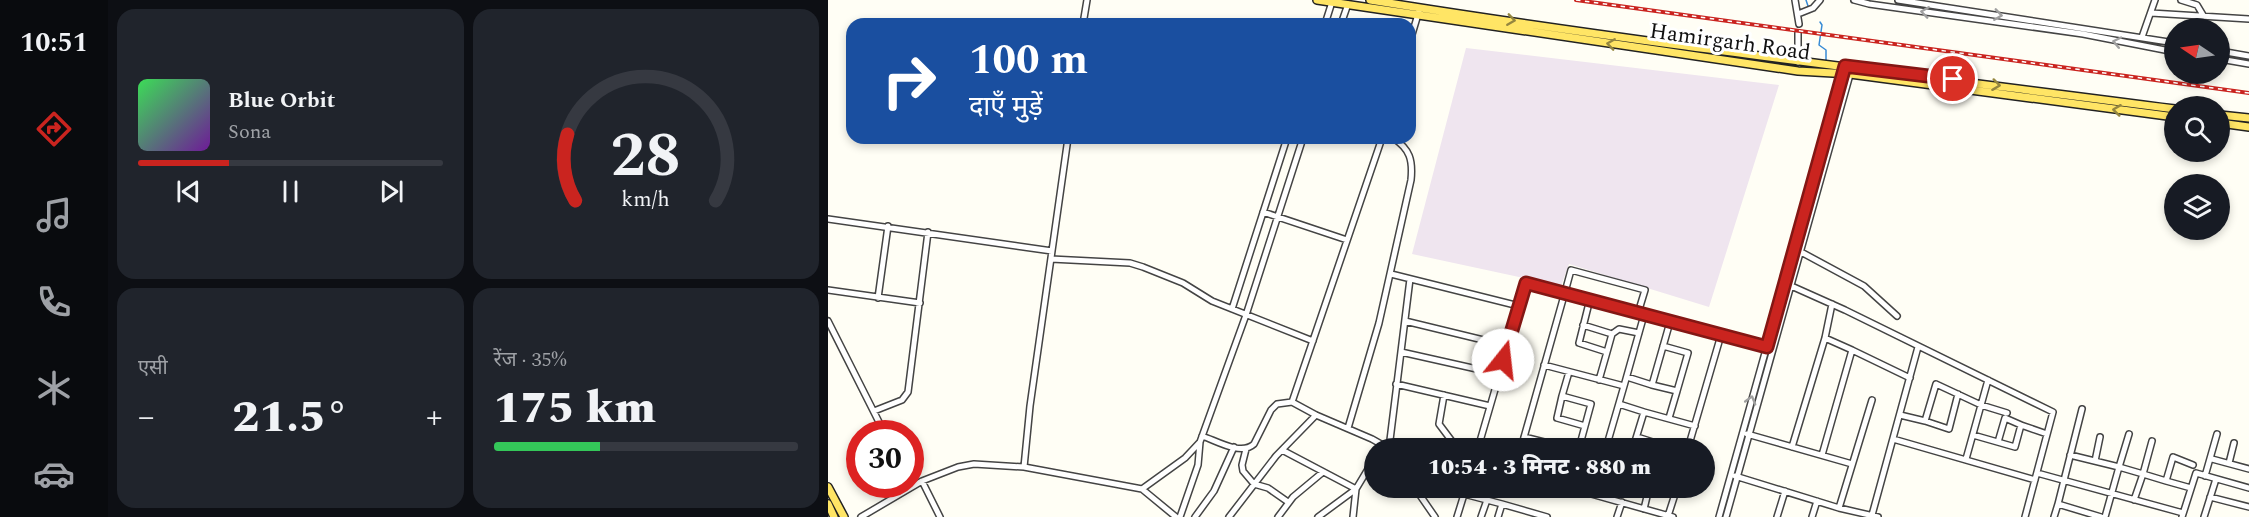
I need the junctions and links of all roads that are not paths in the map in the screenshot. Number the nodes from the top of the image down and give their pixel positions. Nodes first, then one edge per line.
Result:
1 (1087, 0) edge
2 (1317, 0) edge
3 (1370, 0) edge
4 (1795, 0) edge
5 (1820, 0) edge
6 (1854, 0) edge
7 (1898, 0) edge
8 (2156, 0) edge
9 (2181, 0) edge
10 (1332, 2) junction
11 (1348, 4) junction
12 (1419, 11) junction
13 (2151, 13) junction
14 (1798, 14) junction
15 (2203, 15) junction
16 (1084, 18) edge
17 (1326, 18) edge
18 (1343, 18) edge
19 (2249, 19) edge
20 (1416, 21) edge
21 (1799, 24) dead end
22 (1798, 33) dead end
23 (2142, 37) junction
24 (2164, 41) edge
25 (2164, 50) edge
26 (2230, 53) edge
27 (2249, 56) edge
28 (2230, 61) edge
29 (1798, 62) junction
30 (2249, 64) edge
31 (1848, 70) junction
32 (2164, 108) edge
33 (2164, 115) edge
34 (2230, 116) edge
35 (2249, 118) edge
36 (2230, 125) edge
37 (2249, 128) edge
38 (1067, 144) edge
39 (1285, 144) edge
40 (1301, 144) edge
41 (1380, 144) edge
42 (1400, 144) edge
43 (1263, 212) junction
44 (1277, 217) junction
45 (828, 219) edge
46 (888, 226) junction
47 (928, 232) junction
48 (1347, 240) junction
49 (1052, 251) junction
50 (1801, 252) junction
51 (1051, 259) junction
52 (1390, 274) junction
53 (1410, 279) junction
54 (1784, 284) junction
55 (1791, 286) junction
56 (828, 290) edge
57 (1565, 292) junction
58 (878, 297) junction
59 (1590, 300) junction
60 (920, 303) junction
61 (1832, 304) junction
62 (1519, 306) junction
63 (1232, 309) junction
64 (1641, 314) junction
65 (1246, 315) junction
66 (1897, 316) dead end
67 (828, 321) edge
68 (1405, 321) junction
69 (1670, 322) junction
70 (1583, 325) junction
71 (1639, 333) junction
72 (1612, 334) junction
73 (1721, 335) junction
74 (1825, 338) junction
75 (1313, 341) junction
76 (1508, 346) junction
77 (1663, 346) junction
78 (1767, 347) junction
79 (1918, 347) junction
80 (1773, 349) junction
81 (1852, 351) junction
82 (1401, 352) junction
83 (1607, 352) junction
84 (1544, 365) junction
85 (1569, 372) junction
86 (1499, 374) junction
87 (1627, 377) junction
88 (1910, 378) junction
89 (1599, 380) junction
90 (1988, 380) junction
91 (1396, 384) junction
92 (1652, 385) junction
93 (1624, 386) junction
94 (1677, 391) junction
95 (1958, 394) junction
96 (1444, 395) junction
97 (1562, 396) junction
98 (1872, 400) dead end
99 (1292, 402) junction
100 (1619, 404) junction
101 (1981, 405) junction
102 (1490, 406) junction
103 (2082, 409) dead end
104 (874, 411) junction
105 (1644, 412) junction
106 (2007, 413) dead end
107 (1316, 415) junction
108 (1900, 415) junction
109 (1669, 418) junction
110 (878, 420) edge
111 (1925, 421) junction
112 (2021, 425) junction
113 (1585, 426) junction
114 (1695, 426) junction
115 (1348, 428) junction
116 (1742, 433) junction
117 (2129, 434) dead end
118 (2217, 434) dead end
119 (1749, 435) junction
120 (1973, 435) junction
121 (2047, 435) junction
122 (1637, 436) joint
123 (1524, 437) joint
124 (2100, 437) dead end
125 (1366, 438) edge
126 (1387, 438) edge
127 (1450, 438) edge
128 (1481, 438) edge
129 (1528, 438) edge
130 (1582, 438) edge
131 (1609, 438) edge
132 (1643, 438) edge
133 (1691, 438) edge
134 (1201, 439) junction
135 (1893, 439) junction
136 (2152, 441) dead end
137 (1998, 442) junction
138 (2234, 443) dead end
139 (1234, 447) junction
140 (1792, 447) junction
141 (1246, 449) junction
142 (1282, 450) junction
143 (1822, 455) junction
144 (2070, 455) junction
145 (1966, 459) junction
146 (2212, 459) junction
147 (2249, 460) edge
148 (2095, 461) junction
149 (2229, 463) junction
150 (1852, 464) junction
151 (2193, 465) dead end
152 (1024, 467) junction
153 (2119, 467) junction
154 (2248, 468) edge
155 (1323, 472) junction
156 (2037, 473) junction
157 (2143, 474) junction
158 (1730, 475) junction
159 (1364, 476) edge
160 (2205, 476) junction
161 (1737, 477) junction
162 (2216, 479) junction
163 (924, 480) edge
164 (2035, 480) junction
165 (2064, 480) junction
166 (2166, 481) junction
167 (1254, 484) junction
168 (924, 485) edge
169 (828, 486) edge
170 (2191, 488) junction
171 (2249, 488) edge
172 (1142, 489) junction
173 (1356, 489) junction
174 (1785, 491) junction
175 (2112, 493) junction
176 (2210, 497) junction
177 (892, 498) edge
178 (1422, 498) edge
179 (1463, 498) edge
180 (1481, 498) edge
181 (1608, 498) edge
182 (1647, 498) edge
183 (1675, 498) edge
184 (1486, 500) junction
185 (2134, 500) junction
186 (1817, 501) junction
187 (1288, 502) junction
188 (1622, 502) junction
189 (828, 504) edge
190 (1502, 504) junction
191 (2058, 504) junction
192 (2249, 507) edge
193 (1839, 508) junction
194 (1644, 509) junction
195 (2081, 514) edge
196 (2182, 515) edge
197 (1671, 516) edge
198 (1875, 516) edge
199 (2206, 516) edge
200 (834, 517) edge
201 (844, 517) edge
202 (861, 517) edge
203 (940, 517) edge
204 (1178, 517) edge
205 (1196, 517) edge
206 (1229, 517) edge
207 (1278, 517) edge
208 (1318, 517) edge
209 (1353, 517) edge
210 (1436, 517) edge
211 (1457, 517) edge
212 (1481, 517) edge
213 (1498, 517) edge
214 (1547, 517) edge
215 (1617, 517) edge
216 (1719, 517) edge
217 (1726, 517) edge
218 (1777, 517) edge
219 (1812, 517) edge
220 (2025, 517) edge
221 (2054, 517) edge
222 (2101, 517) edge
223 (2105, 517) edge

1 - 16 street
2 - 10 main road, Hamirgarh Road
3 - 12 main road, Hamirgarh Road
4 - 14 street
5 - 14 street
25 -> 6 street
7 -> 23 street
8 - 13 street
9 - 15 street
10 - 11 main road, Hamirgarh Road
10 - 17 street
11 - 12 main road, Hamirgarh Road
11 - 18 street
12 - 20 street
12 -> 29 main road, Hamirgarh Road
31 -> 12 main road, Hamirgarh Road
13 - 15 street
13 - 23 street
14 - 21 street
15 - 19 street
22 - 29 street
23 - 24 street
26 - 27 street
28 - 30 street
29 - 31 main road, Hamirgarh Road
31 -> 32 main road, Hamirgarh Road
33 -> 31 main road, Hamirgarh Road
31 - 50 street
31 - 54 street
34 - 35 main road
36 - 37 main road
38 - 49 street
39 - 43 street
40 - 44 street
41 - 48 street
42 - 52 street
43 - 44 street
43 - 63 street
44 - 48 street
44 - 65 street
45 - 46 street
46 - 47 street
46 - 58 street
47 - 49 street
47 - 60 street
48 - 75 street
49 - 51 street
50 - 55 street
50 - 66 street
51 - 63 street
51 - 152 street
52 - 53 street
52 - 115 street
53 - 62 street
53 - 68 street
54 - 55 street
54 - 78 street
55 - 61 street
55 - 80 street
56 - 58 street
57 - 59 street
57 - 62 street
57 - 64 street
57 - 84 street
58 - 60 street
59 - 64 street
59 - 70 street
60 - 104 street
61 - 74 street
61 - 79 street
62 - 76 street
63 - 65 street
64 - 69 street
64 - 71 street
65 - 75 street
65 - 134 street
67 - 104 street
68 - 76 street
68 - 82 street
69 - 73 street
69 - 77 street
70 - 72 street
70 - 83 street
71 - 72 street
71 - 87 street
72 - 83 street
73 - 78 street
73 - 114 street
74 - 81 street
74 - 140 street
75 - 99 street
76 - 86 street
77 - 92 street
77 - 94 street
78 - 80 street
116 -> 78 street
79 - 88 street
79 - 90 street
80 - 119 street
81 - 88 street
81 - 143 street
82 - 86 street
82 - 91 street
83 - 89 street
84 - 85 street
84 - 123 street
85 - 89 street
85 - 97 street
86 - 102 street
87 - 92 street
87 - 93 street
88 - 108 street
89 - 93 street
90 - 101 street
90 - 121 street
91 - 96 street
91 - 126 street
92 - 94 street
93 - 100 street
94 - 109 street
95 - 101 street
95 - 111 street
95 - 111 street
96 - 102 street
96 - 127 street
97 - 113 street
97 - 113 street
98 - 150 street
99 - 107 street
99 - 141 street
100 - 105 street
100 - 131 street
101 - 106 street
101 - 120 street
102 - 128 street
103 - 144 street
104 - 110 street
105 - 109 street
105 - 122 street
107 - 115 street
107 - 142 street
108 - 111 street
108 - 135 street
109 - 114 street
112 - 121 street
112 - 137 street
112 - 137 street
113 - 130 street
114 - 133 street
115 - 125 street
116 - 119 street
116 - 158 street
117 - 153 street
118 - 146 street
119 - 140 street
119 - 161 street
120 - 137 street
120 - 145 street
121 - 156 street
122 - 132 street
123 - 129 street
124 - 148 street
134 - 139 street
134 - 172 street
134 - 204 street
135 - 145 street
135 - 198 street
136 - 157 street
138 - 149 street
139 - 141 street
139 - 205 street
140 - 143 street
141 - 167 street
142 - 155 street
142 - 167 street
143 - 150 street
144 - 148 street
144 - 165 street
145 - 164 street
146 - 149 street
146 - 160 street
147 - 154 street
148 - 153 street
149 - 154 street
150 - 193 street
151 - 166 street
152 - 163 street
152 - 172 street
153 - 157 street
153 - 175 street
155 - 173 street
155 - 187 street
156 - 164 street
156 - 165 street
157 - 166 street
157 - 185 street
158 - 161 street
158 - 216 street
159 - 173 street
160 - 162 street
160 - 170 street
161 - 174 street
161 - 217 street
162 - 171 street
162 - 176 street
164 - 220 street
165 - 175 street
165 - 191 street
166 - 170 street
167 - 187 street
167 - 206 street
168 - 203 street
169 - 201 main road
170 - 196 street
172 - 204 street
173 - 208 street
173 - 209 street
174 - 186 street
174 - 218 street
175 - 185 street
175 - 223 street
176 - 192 street
176 - 199 street
177 - 202 street
178 - 210 street
179 - 211 street
180 - 184 street
181 - 188 street
182 - 194 street
183 - 197 street
184 - 190 street
184 - 212 street
185 - 196 street
186 - 193 street
186 - 219 street
187 - 207 street
188 - 194 street
188 - 215 street
189 - 200 main road
190 - 213 street
190 - 214 street
191 - 195 street
191 - 221 street
193 - 198 street
194 - 197 street
195 - 222 street

